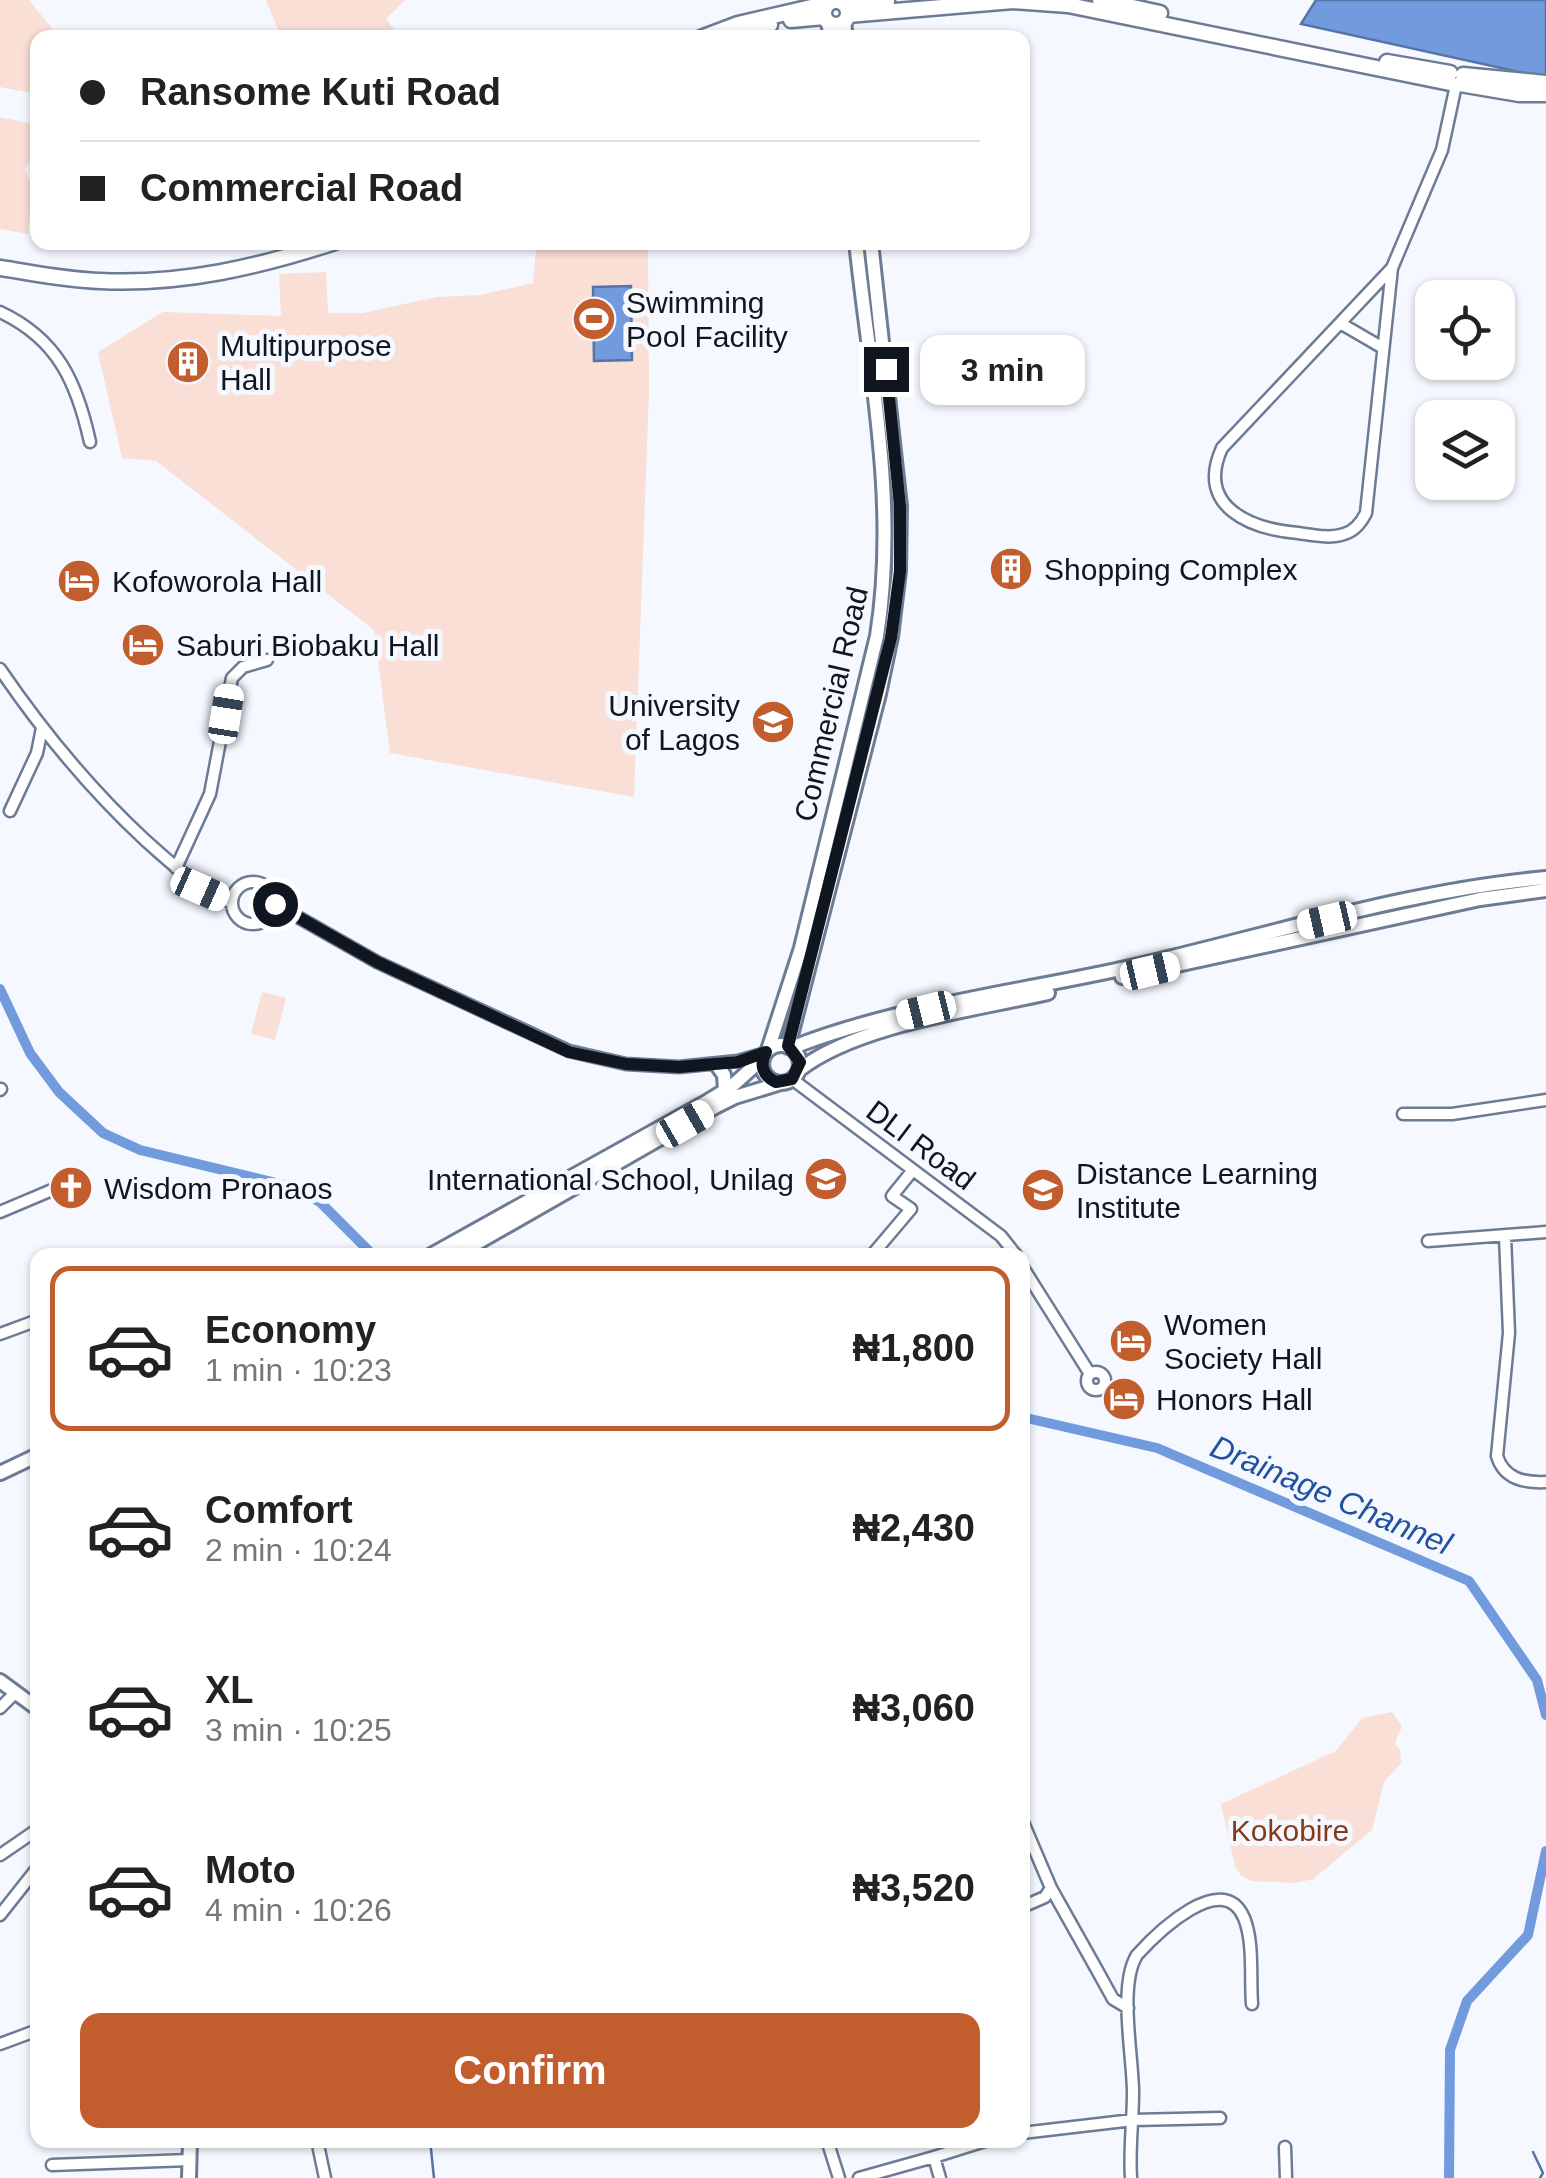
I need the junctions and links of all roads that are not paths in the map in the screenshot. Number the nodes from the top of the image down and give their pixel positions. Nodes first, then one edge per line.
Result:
1 (902, 0) edge
2 (1100, 0) edge
3 (837, 20) edge
4 (722, 30) edge
5 (755, 30) edge
6 (1456, 80) junction
7 (1546, 82) edge
8 (1546, 94) edge
9 (275, 250) edge
10 (308, 250) edge
11 (857, 250) edge
12 (871, 250) edge
13 (0, 258) edge
14 (0, 268) edge
15 (1392, 268) junction
16 (0, 312) edge
17 (1340, 324) junction
18 (1383, 348) junction
19 (90, 442) dead end
20 (266, 660) dead end
21 (0, 669) edge
22 (42, 728) junction
23 (10, 812) dead end
24 (176, 868) junction
25 (1546, 878) edge
26 (1546, 890) edge
27 (275, 900) junction
28 (232, 903) junction
29 (790, 1047) junction
30 (765, 1054) junction
31 (716, 1065) junction
32 (791, 1077) junction
33 (726, 1090) junction
34 (1546, 1100) edge
35 (1403, 1114) dead end
36 (913, 1170) junction
37 (71, 1182) dead end
38 (0, 1212) edge
39 (1546, 1232) edge
40 (1505, 1236) junction
41 (1428, 1241) dead end
42 (444, 1248) edge
43 (468, 1248) edge
44 (878, 1248) edge
45 (1010, 1248) edge
46 (1030, 1279) edge
47 (30, 1323) edge
48 (0, 1334) edge
49 (1090, 1374) dead end
50 (30, 1460) edge
51 (0, 1473) edge
52 (1546, 1482) edge
53 (0, 1682) edge
54 (15, 1693) junction
55 (30, 1703) edge
56 (0, 1708) edge
57 (30, 1834) edge
58 (1030, 1839) edge
59 (0, 1855) edge
60 (30, 1879) edge
61 (1051, 1888) junction
62 (1030, 1904) edge
63 (0, 1915) edge
64 (1252, 2004) dead end
65 (1128, 2008) junction
66 (30, 2033) edge
67 (0, 2044) edge
68 (1220, 2118) dead end
69 (1133, 2120) junction
70 (1030, 2132) edge
71 (190, 2148) edge
72 (319, 2148) edge
73 (830, 2148) edge
74 (963, 2148) edge
75 (1285, 2148) dead end
76 (934, 2157) junction
77 (189, 2160) junction
78 (52, 2165) dead end
79 (189, 2178) edge
80 (325, 2178) edge
81 (838, 2178) edge
82 (859, 2178) edge
83 (940, 2178) edge
84 (1131, 2178) edge
85 (1286, 2178) edge

1 - 3 main road
2 - 6 main road
3 - 4 main road
3 - 5 main road
3 - 6 main road
6 - 7 main road
6 - 8 main road
6 - 15 street
9 - 13 main road
10 - 14 main road
11 - 30 street, Commercial Road
12 - 29 street, Commercial Road
15 - 17 street
15 - 18 street
16 - 19 street
17 - 18 street
17 - 18 street
20 - 24 street
21 - 22 street
22 - 23 street
22 - 24 street
24 - 28 street
25 - 29 street
26 - 32 street
27 - 28 street
27 - 28 street
27 - 31 street
29 - 30 street
29 - 32 street
30 - 31 street
30 - 32 street
30 - 33 street
31 - 33 street
32 - 36 street, DLI Road
32 - 43 street
33 - 42 street
34 - 35 street
36 - 44 street
36 - 45 street, DLI Road
37 - 38 street
39 - 40 street
40 - 41 street
40 - 52 street
46 - 49 street
47 - 48 street
50 - 51 street
53 - 54 street
54 - 55 street
54 - 56 street
57 - 59 street
58 - 61 street
60 - 63 street
61 - 62 street
61 - 65 street
64 - 65 street
65 - 69 street
66 - 67 street
68 - 69 street
69 - 70 street
69 - 84 street
71 - 77 street
72 - 80 street
73 - 81 street
74 - 76 street
75 - 85 street
76 - 82 street
76 - 83 street
77 - 78 street
77 - 79 street

